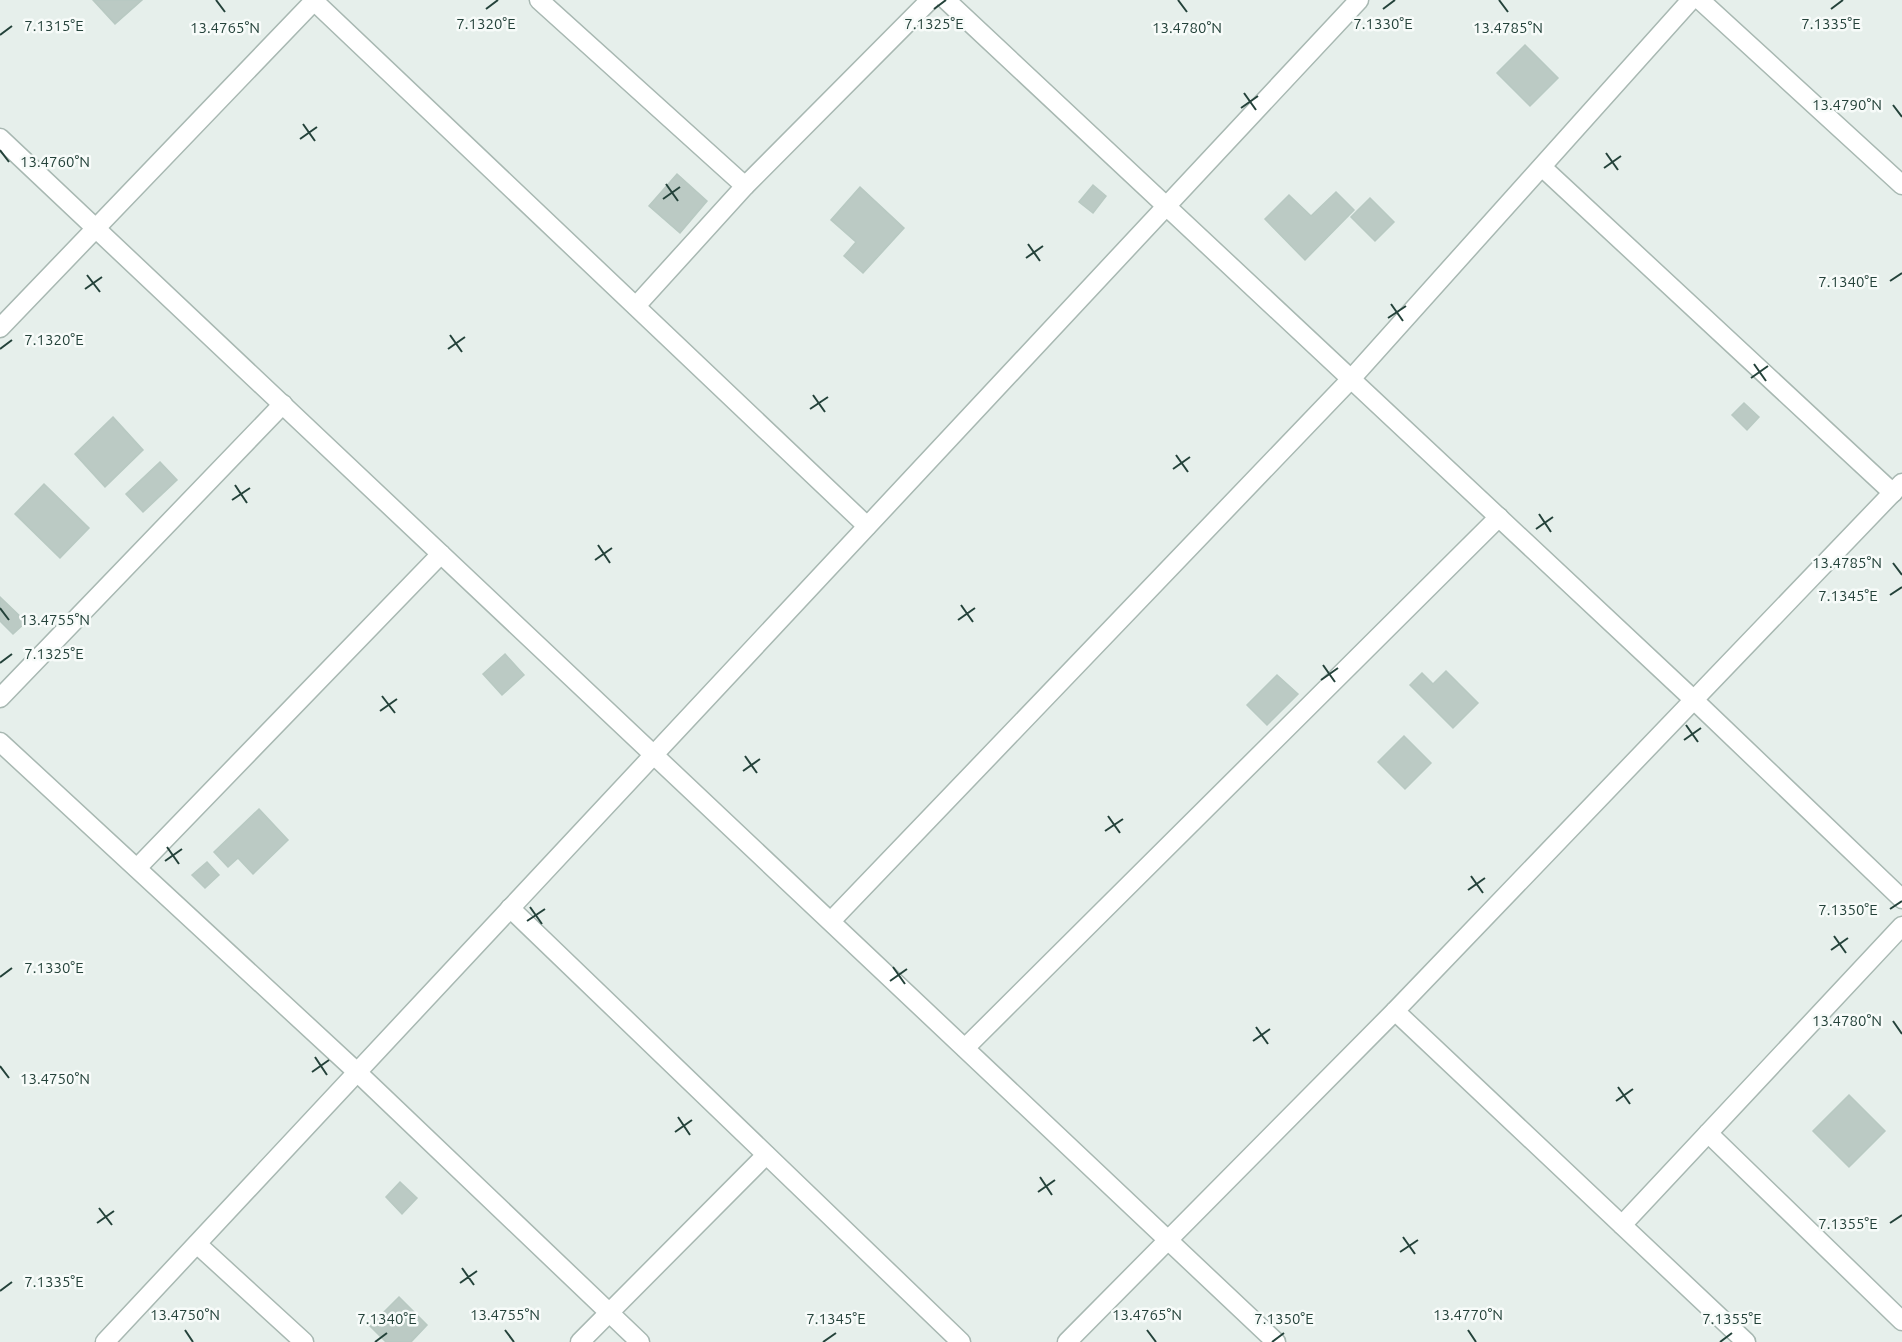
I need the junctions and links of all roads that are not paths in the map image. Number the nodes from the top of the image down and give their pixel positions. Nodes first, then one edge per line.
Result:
1 (314, 0) edge
2 (539, 0) edge
3 (930, 0) edge
4 (946, 0) edge
5 (1359, 0) edge
6 (1691, 0) edge
7 (1700, 0) edge
8 (0, 138) edge
9 (1542, 167) junction
10 (1902, 185) edge
11 (745, 186) junction
12 (1167, 206) junction
13 (96, 228) junction
14 (636, 306) junction
15 (0, 328) edge
16 (1351, 379) junction
17 (283, 404) junction
18 (1897, 488) edge
19 (1499, 517) junction
20 (867, 526) junction
21 (441, 554) junction
22 (0, 698) edge
23 (1694, 700) junction
24 (0, 742) edge
25 (654, 755) junction
26 (137, 868) junction
27 (1902, 899) edge
28 (510, 908) junction
29 (831, 921) junction
30 (1902, 926) edge
31 (1395, 1011) junction
32 (965, 1048) junction
33 (357, 1072) junction
34 (1708, 1133) junction
35 (766, 1155) junction
36 (1622, 1225) junction
37 (1168, 1240) junction
38 (197, 1244) junction
39 (609, 1313) junction
40 (1902, 1321) edge
41 (105, 1342) edge
42 (304, 1342) edge
43 (580, 1342) edge
44 (640, 1342) edge
45 (961, 1342) edge
46 (1067, 1342) edge
47 (1276, 1342) edge
48 (1746, 1342) edge

1 - 13 street
1 - 14 street
2 - 11 street
3 - 11 street
4 - 12 street
5 - 12 street
6 - 9 street
7 - 10 street
8 - 13 street
9 - 16 street
9 - 18 street
11 - 14 street
12 - 16 street
12 - 20 street
13 - 15 street
13 - 17 street
14 - 20 street
16 - 19 street
16 - 29 street
17 - 21 street
17 - 22 street
18 - 23 street
19 - 23 street
19 - 32 street
20 - 25 street
21 - 25 street
21 - 26 street
23 - 27 street
23 - 31 street
24 - 26 street
25 - 28 street
25 - 29 street
26 - 33 street
28 - 33 street
28 - 35 street
29 - 32 street
30 - 34 street
31 - 36 street
31 - 37 street
32 - 37 street
33 - 38 street
33 - 39 street
34 - 36 street
34 - 40 street
35 - 39 street
35 - 45 street
36 - 48 street
37 - 46 street
37 - 47 street
38 - 41 street
38 - 42 street
39 - 43 street
39 - 44 street

